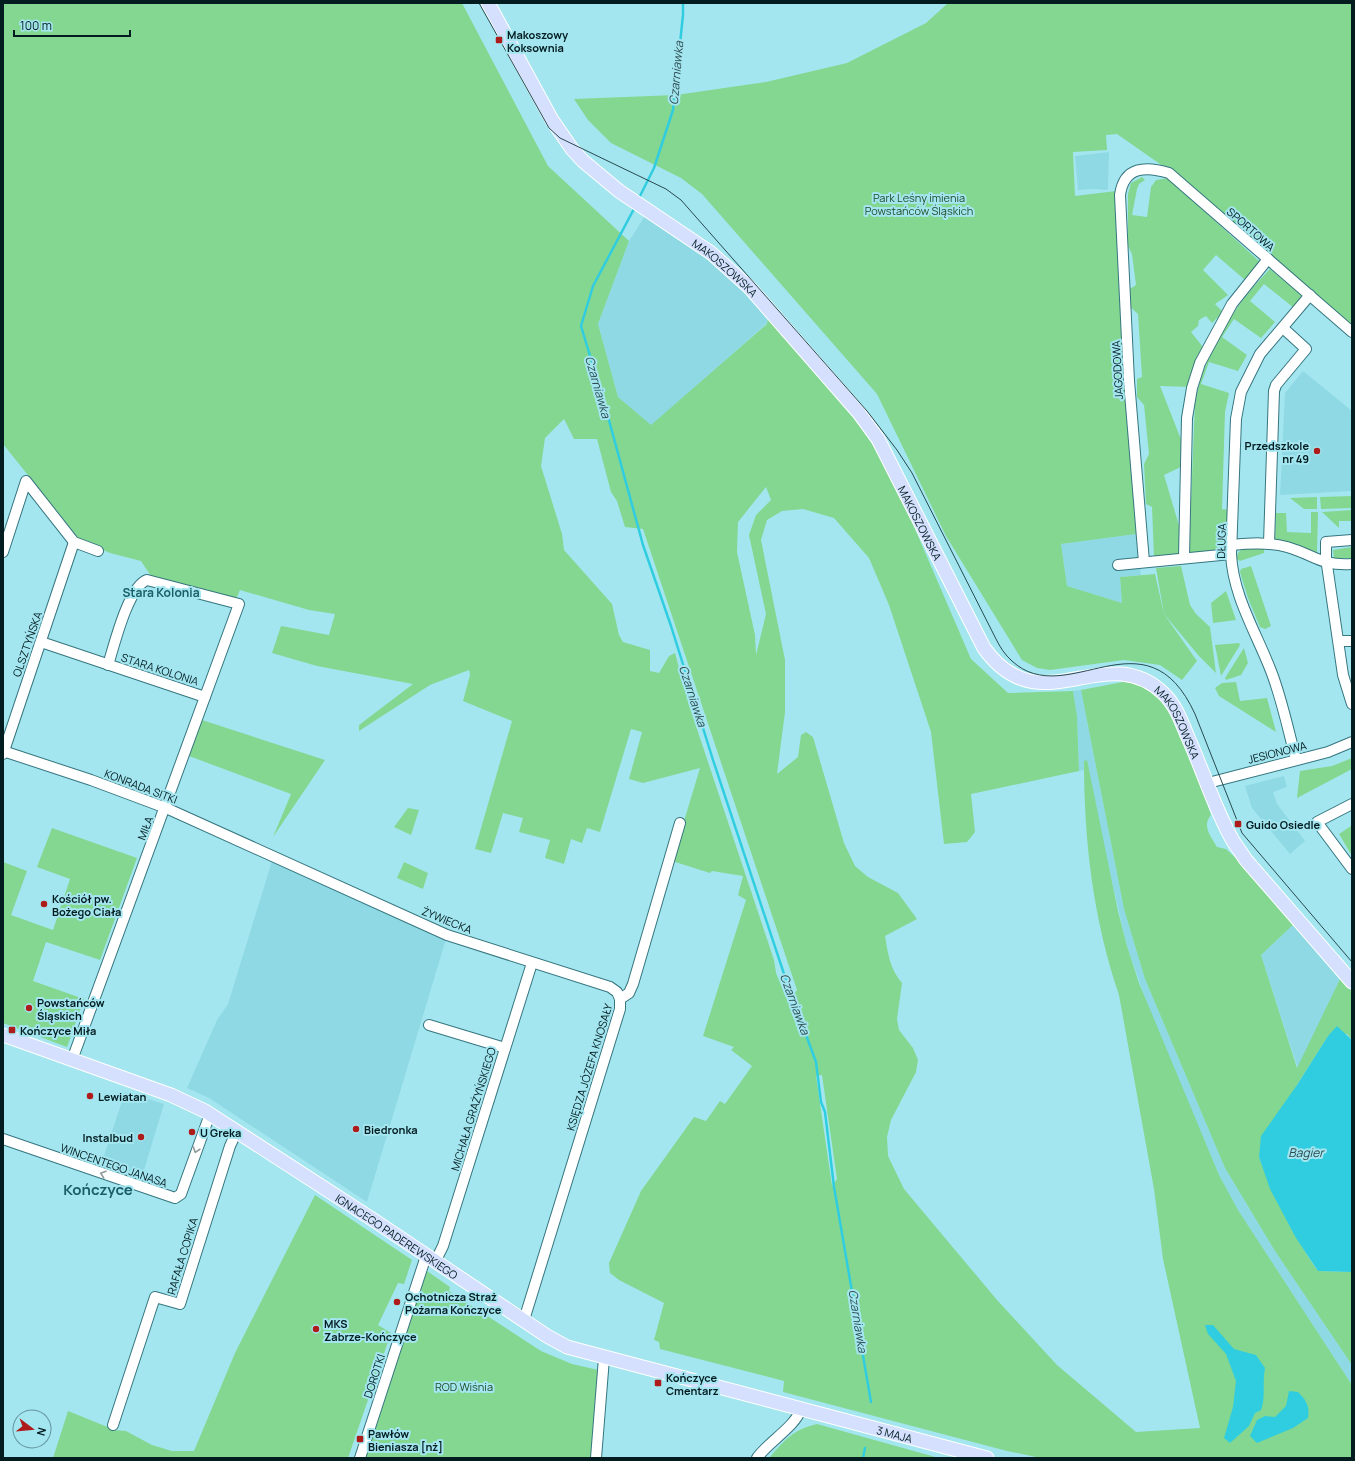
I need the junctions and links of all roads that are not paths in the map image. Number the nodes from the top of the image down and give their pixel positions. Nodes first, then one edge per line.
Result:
1 (488, 3) edge
2 (1126, 177) joint
3 (1268, 259) junction
4 (1310, 295) junction
5 (1283, 328) junction
6 (1352, 332) edge
7 (1352, 540) edge
8 (74, 542) junction
9 (1268, 543) junction
10 (1232, 549) junction
11 (98, 551) dead end
12 (3, 552) edge
13 (1184, 557) junction
14 (1144, 562) junction
15 (1328, 564) junction
16 (1352, 564) edge
17 (1118, 565) dead end
18 (239, 604) joint
19 (1339, 641) junction
20 (1352, 641) edge
21 (41, 642) junction
22 (108, 665) junction
23 (205, 697) junction
24 (1352, 704) edge
25 (1352, 742) edge
26 (3, 752) edge
27 (1296, 759) junction
28 (1208, 783) junction
29 (1352, 804) edge
30 (166, 808) junction
31 (680, 823) dead end
32 (267, 853) joint
33 (1352, 869) edge
34 (532, 963) junction
35 (1352, 982) edge
36 (620, 999) junction
37 (429, 1025) dead end
38 (3, 1035) edge
39 (505, 1048) junction
40 (72, 1060) junction
41 (210, 1114) junction
42 (237, 1132) junction
43 (3, 1139) edge
44 (431, 1259) junction
45 (524, 1320) junction
46 (604, 1358) junction
47 (802, 1409) junction
48 (113, 1425) dead end
49 (360, 1458) edge
50 (596, 1458) edge
51 (757, 1458) edge
52 (987, 1458) edge

1 - 28 main road, MAKOSZOWSKA
2 - 3 street, SPORTOWA
2 - 14 street, JAGODOWA
3 - 4 street, SPORTOWA
3 - 13 street
4 - 5 street, DŁUGA
4 - 6 street, SPORTOWA
5 - 9 street
5 - 10 street, DŁUGA
7 - 15 street
8 - 11 street
8 - 12 street
8 - 21 street, OLSZTYŃSKA
9 - 10 street
9 - 15 street
10 - 13 street
10 - 27 street, DŁUGA
13 - 14 street
14 - 17 street
15 - 16 street
15 - 19 street
18 - 22 street, STARA KOLONIA
18 - 23 street, MIŁA
19 - 20 street
19 - 24 street
21 - 22 street, STARA KOLONIA
21 - 26 street, OLSZTYŃSKA
22 - 23 street, STARA KOLONIA
23 - 30 street, MIŁA
25 - 27 street, JESIONOWA
26 - 30 street, KONRADA SITKI
27 - 28 street, JESIONOWA
28 - 35 main road, MAKOSZOWSKA
29 - 33 street
30 - 32 street, KONRADA SITKI
30 - 40 street, MIŁA
31 - 36 street, KSIĘDZA JÓZEFA KNOSAŁY
32 - 34 street, ŻYWIECKA
34 - 36 street, ŻYWIECKA
34 - 39 street, MICHAŁA GRAŻYŃSKIEGO
36 - 45 street, KSIĘDZA JÓZEFA KNOSAŁY
37 - 39 street
38 - 40 main road, IGNACEGO PADEREWSKIEGO
39 - 44 street, MICHAŁA GRAŻYŃSKIEGO
40 - 41 main road, IGNACEGO PADEREWSKIEGO
41 - 42 main road, IGNACEGO PADEREWSKIEGO
41 -> 43 street, WINCENTEGO JANASA
42 - 44 main road, IGNACEGO PADEREWSKIEGO
42 - 48 street, RAFAŁA COPIKA
44 - 45 main road, IGNACEGO PADEREWSKIEGO
44 - 49 street, DOROTKI
45 - 46 main road, IGNACEGO PADEREWSKIEGO
46 - 47 main road, IGNACEGO PADEREWSKIEGO
46 - 50 street
47 - 51 street
47 - 52 main road, 3 MAJA

